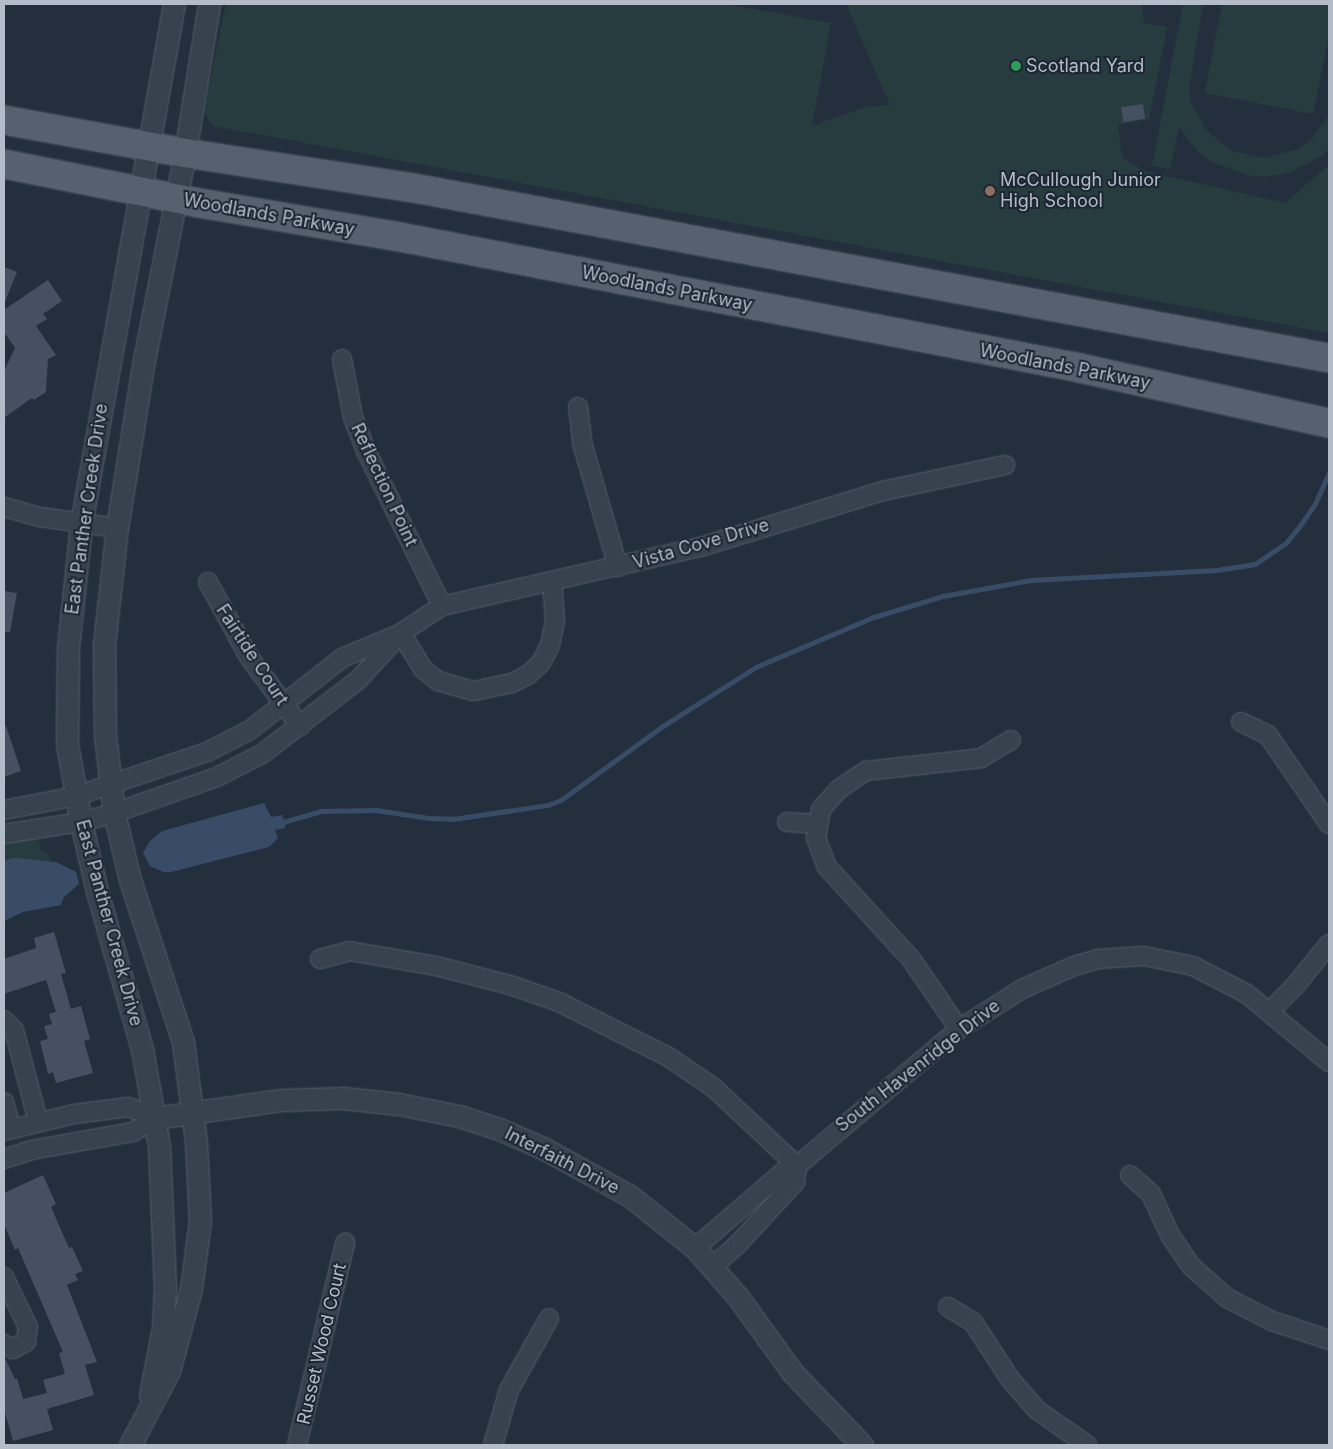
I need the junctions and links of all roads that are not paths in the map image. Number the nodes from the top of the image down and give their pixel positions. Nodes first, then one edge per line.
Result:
1 (174, 4) edge
2 (209, 4) edge
3 (4, 120) edge
4 (150, 145) junction
5 (185, 153) junction
6 (4, 164) edge
7 (139, 192) junction
8 (174, 198) junction
9 (1329, 358) edge
10 (342, 359) dead end
11 (578, 407) dead end
12 (1322, 422) edge
13 (1005, 464) dead end
14 (4, 507) edge
15 (81, 524) junction
16 (117, 528) junction
17 (618, 567) junction
18 (208, 582) dead end
19 (552, 583) junction
20 (442, 606) junction
21 (402, 633) junction
22 (285, 705) junction
23 (1241, 722) dead end
24 (300, 726) junction
25 (1011, 740) dead end
26 (111, 785) junction
27 (76, 796) junction
28 (4, 810) edge
29 (114, 813) junction
30 (81, 822) junction
31 (787, 822) dead end
32 (818, 824) junction
33 (1329, 824) edge
34 (4, 834) edge
35 (1329, 944) edge
36 (320, 960) dead end
37 (1270, 1011) junction
38 (4, 1020) edge
39 (959, 1029) junction
40 (1329, 1062) edge
41 (4, 1102) edge
42 (193, 1112) junction
43 (155, 1118) junction
44 (38, 1121) junction
45 (8, 1130) edge
46 (4, 1159) edge
47 (797, 1166) junction
48 (1130, 1175) dead end
49 (345, 1243) dead end
50 (695, 1248) junction
51 (713, 1266) junction
52 (4, 1277) edge
53 (948, 1307) dead end
54 (549, 1318) dead end
55 (1329, 1340) edge
56 (4, 1344) edge
57 (149, 1406) junction
58 (130, 1445) edge
59 (297, 1445) edge
60 (493, 1445) edge
61 (862, 1445) edge
62 (1088, 1445) edge

1 - 4 street, East Panther Creek Drive
2 - 5 street, East Panther Creek Drive
3 - 4 main road
4 - 5 main road
4 - 7 street, East Panther Creek Drive
5 - 8 street, East Panther Creek Drive
5 - 9 main road
6 - 7 main road, Woodlands Parkway
7 - 8 main road, Woodlands Parkway
7 - 15 street, East Panther Creek Drive
8 - 12 main road, Woodlands Parkway
8 - 16 street, East Panther Creek Drive
10 - 20 street, Reflection Point
11 - 17 street
13 - 17 street, Vista Cove Drive
14 - 15 street
15 - 16 street
15 - 27 street, East Panther Creek Drive
16 - 26 street, East Panther Creek Drive
17 - 19 street, Vista Cove Drive
18 - 22 street, Fairtide Court
19 - 20 street, Vista Cove Drive
19 - 21 street
20 - 21 street, Vista Cove Drive
21 - 22 street, Vista Cove Drive
21 - 24 street, Vista Cove Drive
22 - 24 street, Fairtide Court
22 - 26 street, Vista Cove Drive
23 - 33 street
24 - 29 street, Vista Cove Drive
25 - 32 street
26 - 27 street, Vista Cove Drive
26 - 29 street, East Panther Creek Drive
27 - 28 street, Vista Cove Drive
27 - 30 street, East Panther Creek Drive
29 - 30 street, Vista Cove Drive
29 - 42 street, East Panther Creek Drive
30 - 34 street, Vista Cove Drive
30 - 43 street, East Panther Creek Drive
31 - 32 street
32 - 39 street
35 - 37 street
36 - 47 street
37 - 39 street, South Havenridge Drive
37 - 40 street, South Havenridge Drive
38 - 44 street
39 - 47 street, South Havenridge Drive
41 - 45 street
42 - 43 street, Interfaith Drive
42 - 50 street, Interfaith Drive
42 - 57 street, East Panther Creek Drive
43 - 44 street
43 - 46 street
43 - 57 street, East Panther Creek Drive
44 - 45 street
47 - 50 street, South Havenridge Drive
47 - 51 street
48 - 55 street
49 - 59 street, Russet Wood Court
50 - 51 street, Interfaith Drive
51 - 61 street, Interfaith Drive
52 - 56 street
53 - 62 street
54 - 60 street
57 - 58 street, East Panther Creek Drive

